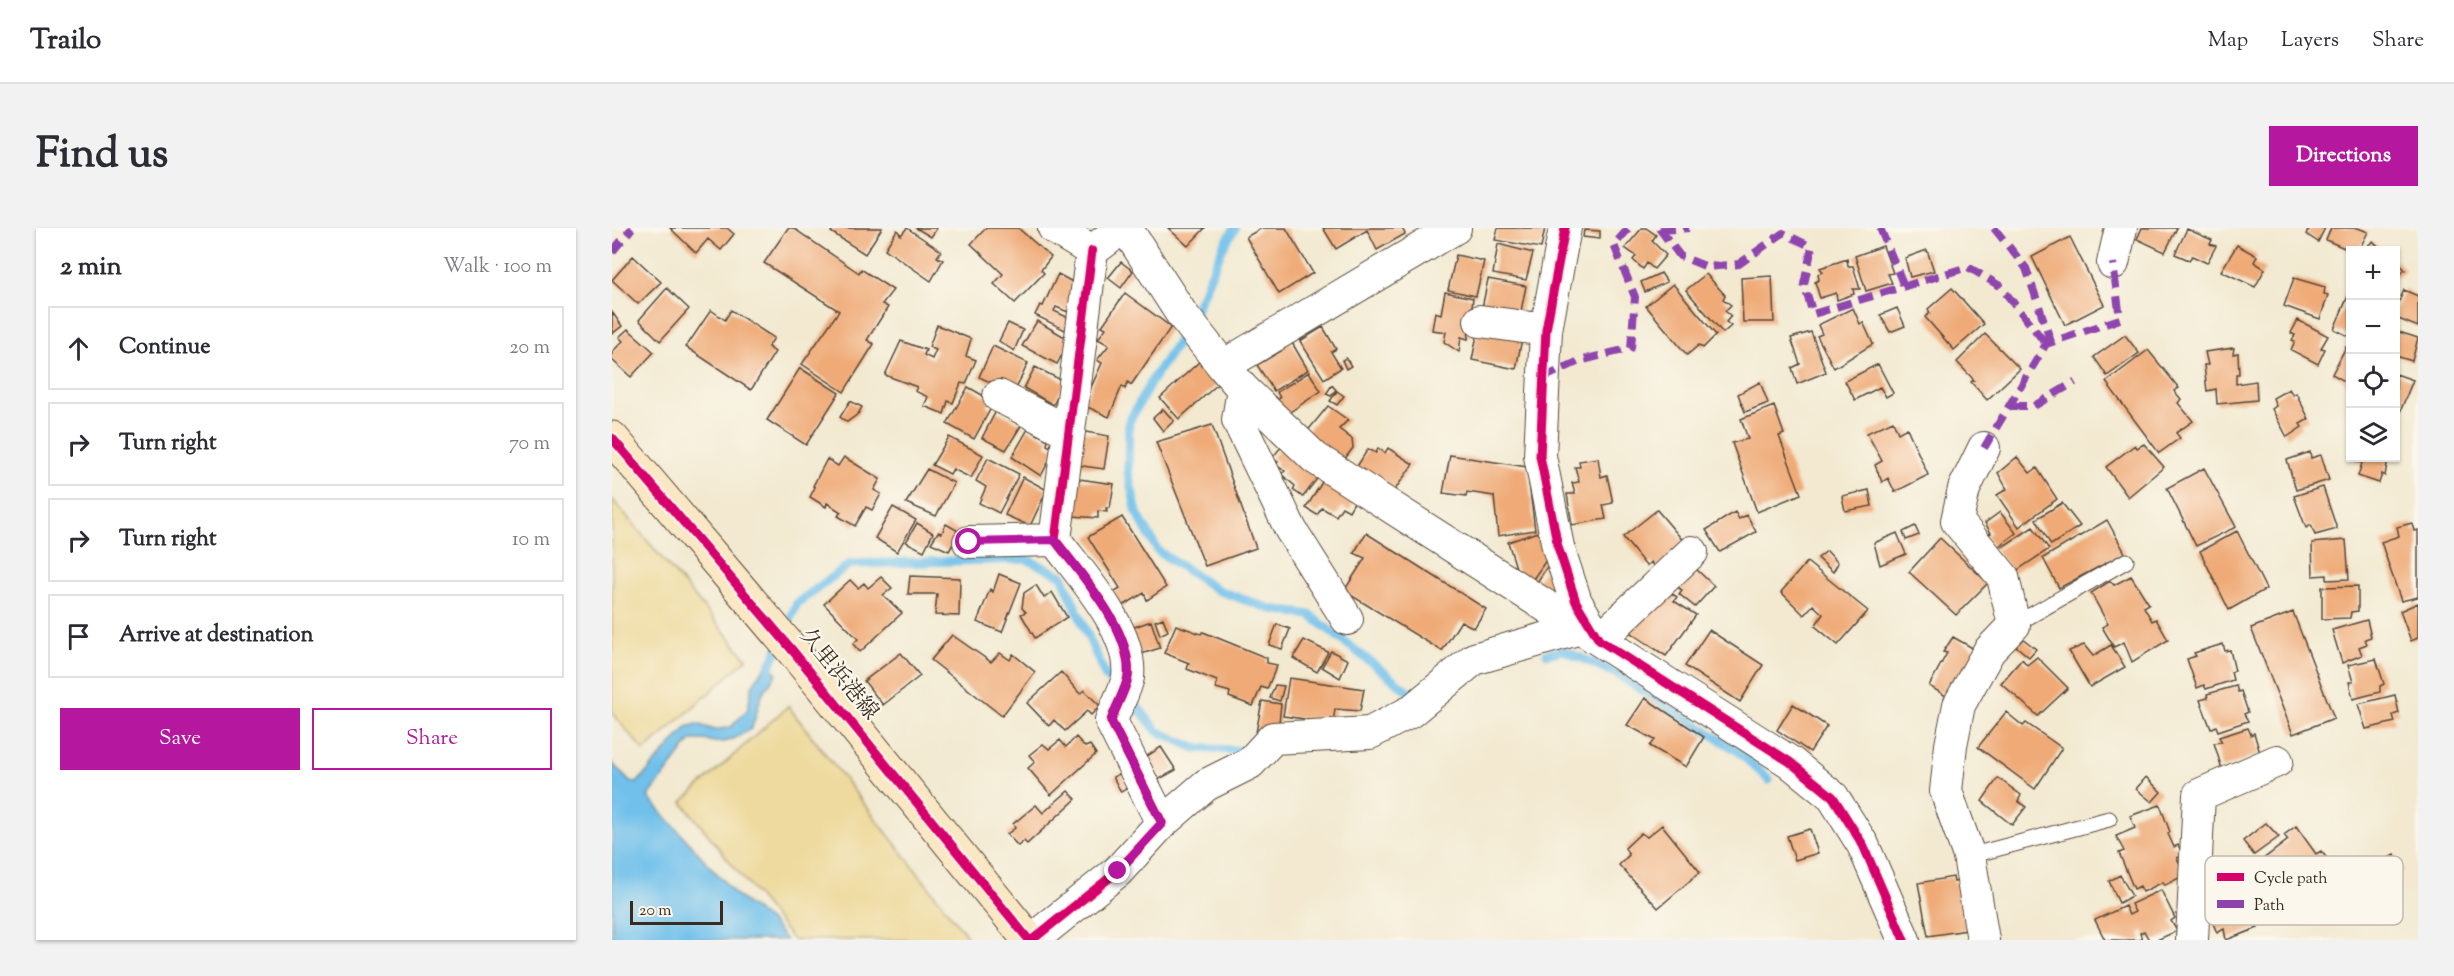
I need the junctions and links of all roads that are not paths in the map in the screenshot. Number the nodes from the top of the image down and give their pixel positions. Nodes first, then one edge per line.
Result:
1 (1054, 228) edge
2 (1124, 228) edge
3 (1455, 228) edge
4 (1565, 228) edge
5 (2121, 228) edge
6 (1092, 251) junction
7 (2113, 263) dead end
8 (1480, 321) dead end
9 (1546, 330) junction
10 (1233, 377) junction
11 (999, 396) dead end
12 (1069, 432) junction
13 (612, 438) edge
14 (1984, 448) dead end
15 (1055, 540) junction
16 (969, 542) dead end
17 (1692, 552) dead end
18 (2126, 561) dead end
19 (1347, 619) dead end
20 (2014, 625) junction
21 (1590, 634) junction
22 (2277, 761) dead end
23 (2109, 819) dead end
24 (1162, 823) junction
25 (1970, 856) junction
26 (1030, 940) edge
27 (1904, 940) edge
28 (1983, 940) edge
29 (2192, 940) edge

1 - 6 street
2 - 6 street
2 - 10 street
3 - 10 street
4 - 9 street
5 - 7 street
6 - 12 street
8 - 9 street
9 - 21 street
10 - 19 street
10 - 21 street
11 - 12 street
12 - 15 street
13 - 26 main road, 久里浜港線
14 - 20 street
15 - 16 street
15 - 24 street
17 - 21 street
18 - 20 lane
20 - 25 street
21 - 24 street
21 - 27 street
22 - 29 street
23 - 25 lane
24 - 26 street
25 - 28 street

